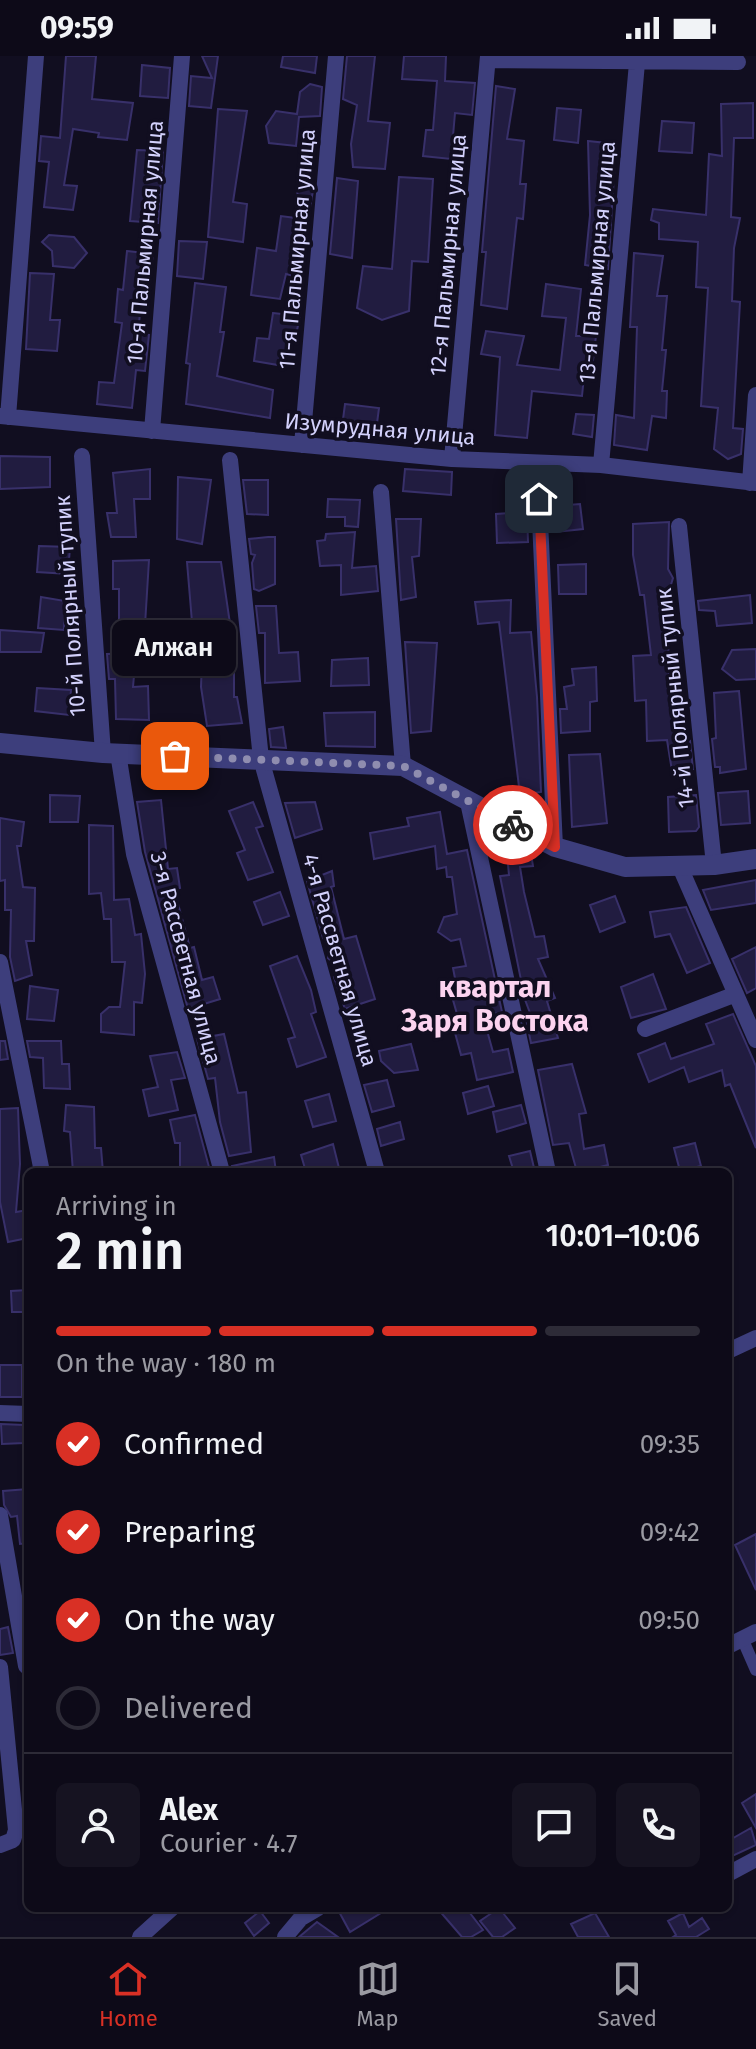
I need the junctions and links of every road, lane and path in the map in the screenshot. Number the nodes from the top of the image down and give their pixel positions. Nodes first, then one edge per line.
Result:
1 (36, 56) edge
2 (182, 56) edge
3 (336, 56) edge
4 (488, 58) edge
5 (738, 62) dead end
6 (637, 63) junction
7 (756, 395) edge
8 (4, 417) edge
9 (152, 431) junction
10 (302, 445) junction
11 (82, 456) dead end
12 (452, 459) junction
13 (230, 460) dead end
14 (601, 465) junction
15 (753, 483) edge
16 (381, 492) dead end
17 (539, 499) dead end
18 (679, 526) dead end
19 (0, 743) edge
20 (110, 753) junction
21 (261, 759) junction
22 (403, 766) junction
23 (468, 802) junction
24 (555, 847) junction
25 (756, 859) edge
26 (714, 865) junction
27 (680, 867) junction
28 (0, 962) edge
29 (756, 995) edge
30 (737, 998) junction
31 (645, 1029) dead end
32 (756, 1040) edge
33 (41, 1168) edge
34 (221, 1168) edge
35 (376, 1168) edge
36 (547, 1168) edge
37 (756, 1338) edge
38 (732, 1349) edge
39 (0, 1413) edge
40 (24, 1414) edge
41 (0, 1515) edge
42 (742, 1639) edge
43 (24, 1649) edge
44 (24, 1666) edge
45 (0, 1667) edge
46 (756, 1670) edge
47 (0, 1845) edge
48 (756, 1859) edge
49 (732, 1872) edge
50 (168, 1912) edge
51 (311, 1912) edge
52 (140, 1937) edge
53 (285, 1937) edge

1 - 8 street
2 - 9 street, 10-я Пальмирная улица
3 - 10 street, 11-я Пальмирная улица
4 - 6 street
4 - 12 street, 12-я Пальмирная улица
5 - 6 street
6 - 14 street, 13-я Пальмирная улица
7 - 15 street
8 - 9 street, Изумрудная улица
9 - 10 street, Изумрудная улица
10 - 12 street, Изумрудная улица
11 - 20 street, 10-й Полярный тупик
12 - 14 street, Изумрудная улица
13 - 21 street, 4-я Рассветная улица
14 - 15 street, Изумрудная улица
16 - 22 street
17 - 24 street
18 - 26 street, 14-й Полярный тупик
19 - 20 street
20 - 21 street
20 - 34 street, 3-я Рассветная улица
21 - 22 street
21 - 35 street, 4-я Рассветная улица
22 - 23 street
23 - 24 street
23 - 36 street
24 - 27 street
25 - 26 street
26 - 27 street
27 - 30 street
28 - 33 street
29 - 30 street
30 - 31 street
30 - 32 street
37 - 38 street
39 - 40 street
41 - 43 street
42 - 46 street
44 - 45 street
45 - 47 street
48 - 49 street
50 - 52 street
51 - 53 street

